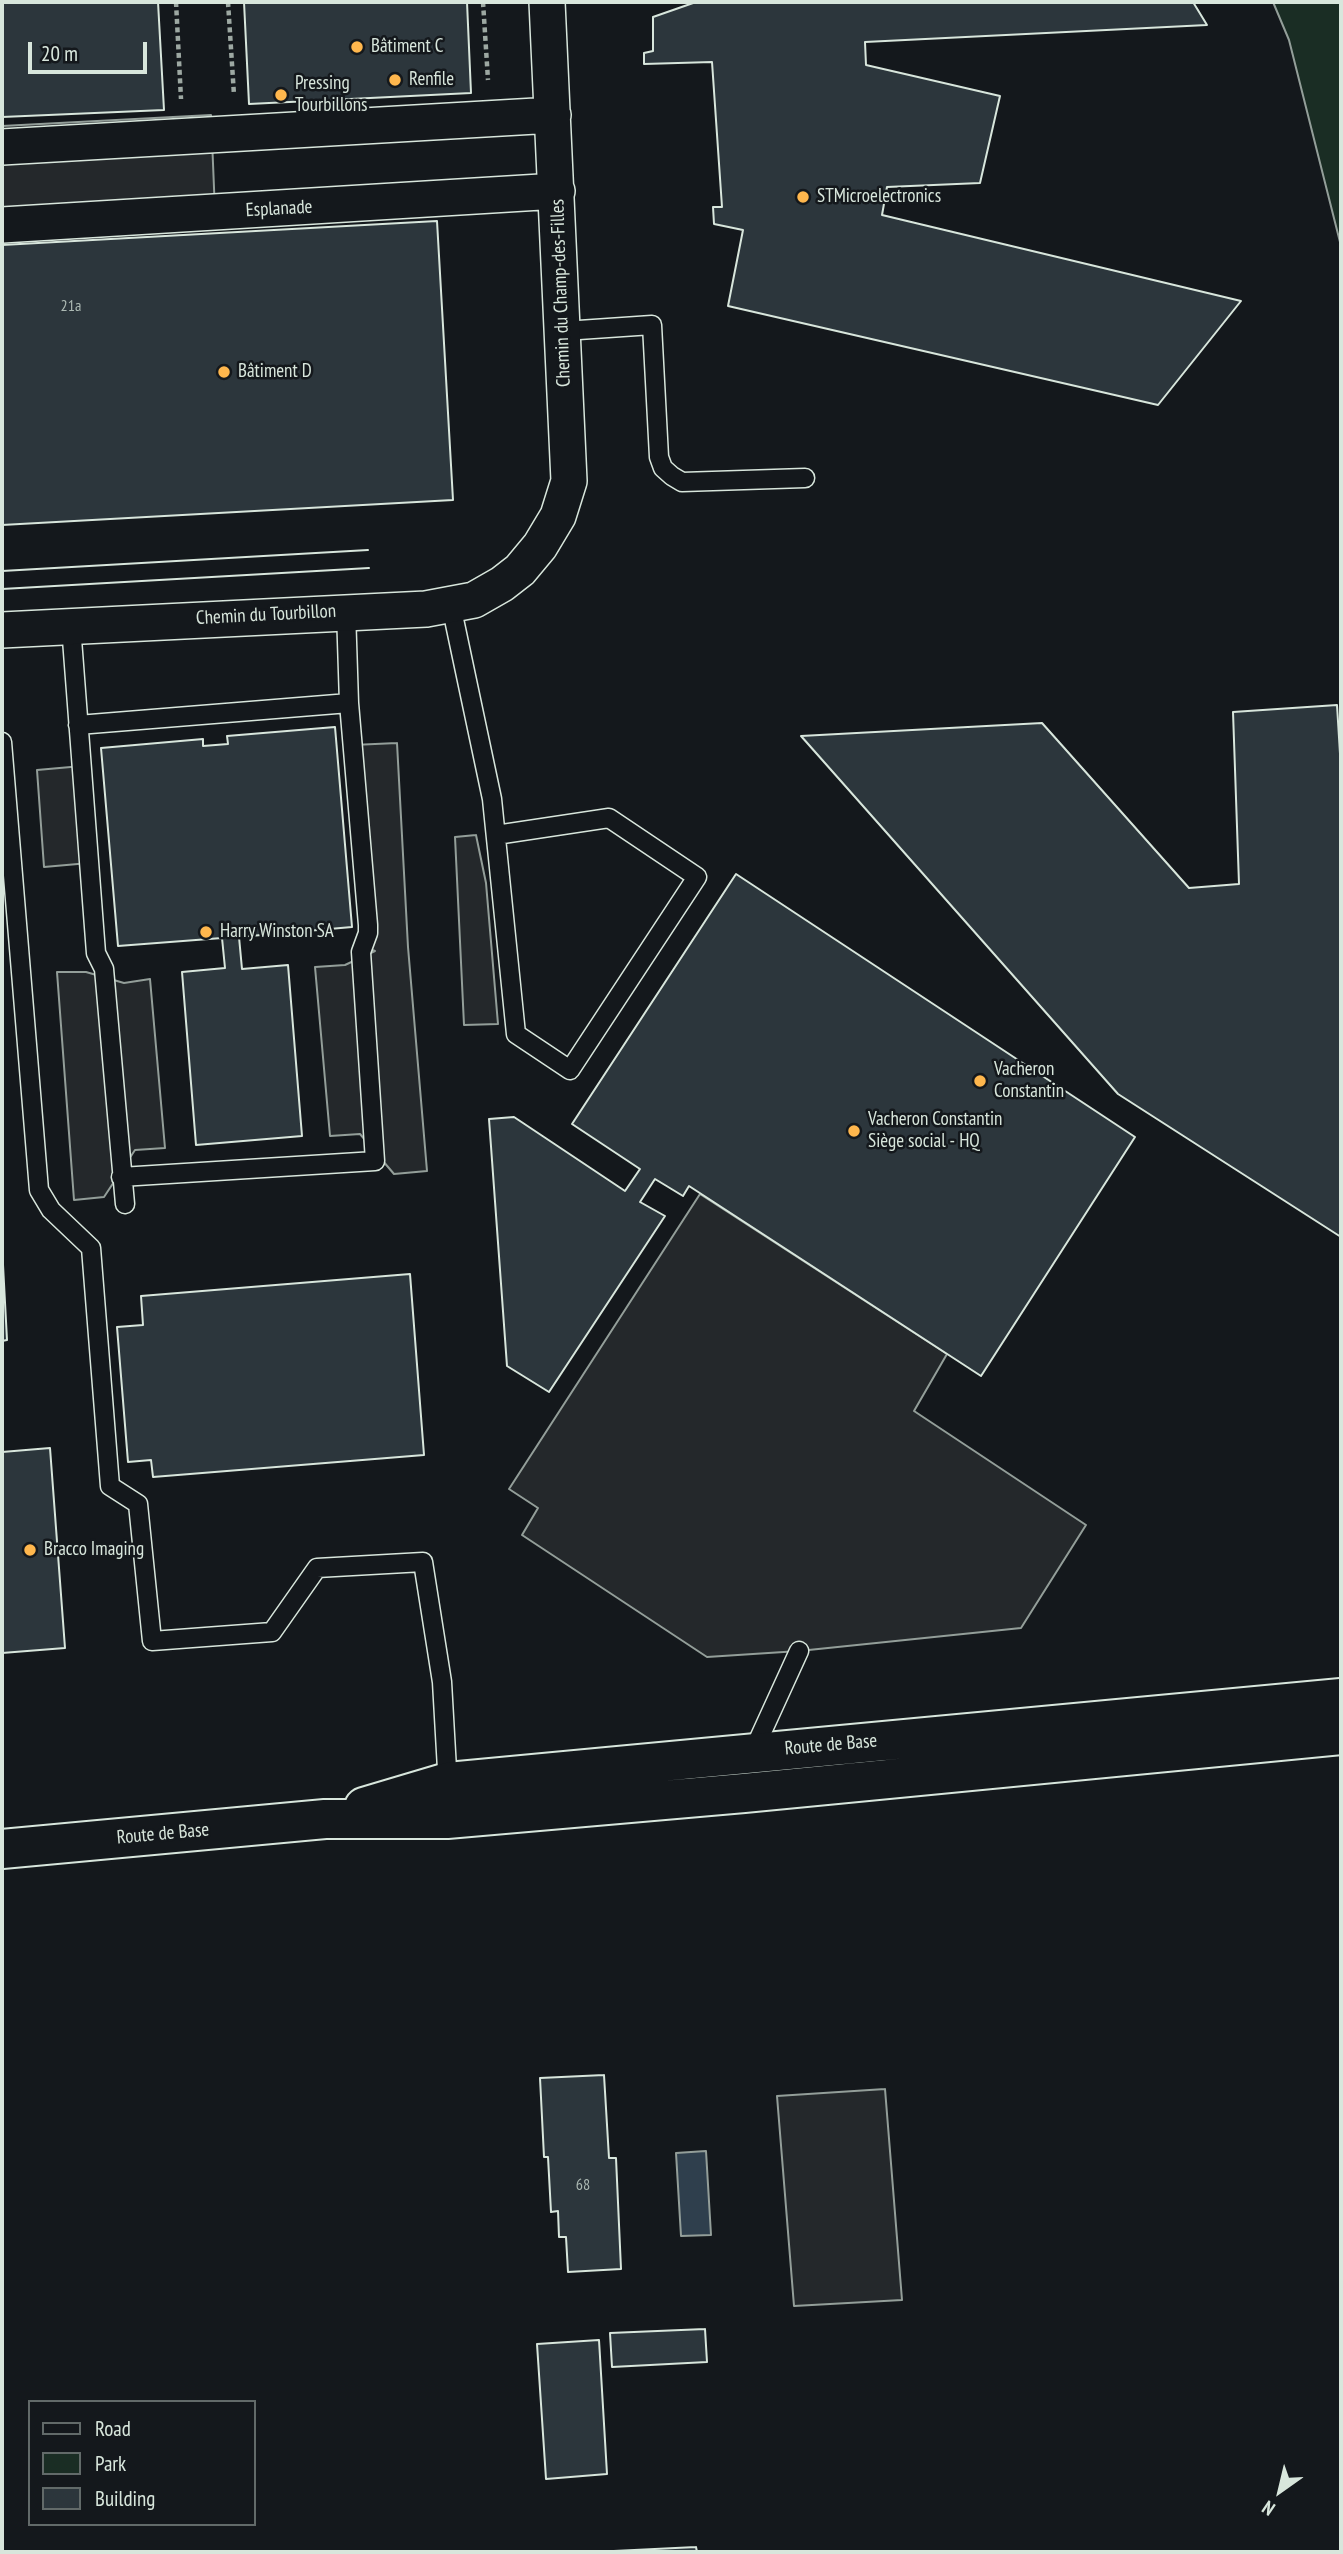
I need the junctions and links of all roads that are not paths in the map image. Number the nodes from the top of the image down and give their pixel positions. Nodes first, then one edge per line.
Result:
1 (547, 2) edge
2 (553, 115) junction
3 (2, 146) edge
4 (557, 191) junction
5 (2, 225) edge
6 (564, 331) junction
7 (805, 478) dead end
8 (520, 570) joint
9 (451, 606) junction
10 (346, 611) junction
11 (71, 626) junction
12 (2, 630) edge
13 (349, 703) junction
14 (78, 725) junction
15 (2, 742) edge
16 (5, 825) edge
17 (496, 835) junction
18 (121, 1177) junction
19 (125, 1205) dead end
20 (799, 1651) dead end
21 (1341, 1698) edge
22 (1341, 1735) edge
23 (751, 1753) junction
24 (448, 1782) junction
25 (744, 1793) junction
26 (325, 1819) junction
27 (447, 1819) junction
28 (2, 1849) edge

1 - 2 street, Chemin du Champ-des-Filles
2 - 3 street
2 - 4 street, Chemin du Champ-des-Filles
4 - 5 street, Esplanade
4 - 6 street, Chemin du Champ-des-Filles
6 - 7 lane
6 - 8 street, Chemin du Champ-des-Filles
8 - 9 street, Chemin du Tourbillon
9 - 10 street, Chemin du Tourbillon
9 - 17 lane
10 - 11 street, Chemin du Tourbillon
10 - 13 lane
11 - 12 street, Chemin du Tourbillon
11 - 14 lane
13 - 14 lane
13 - 18 lane
14 - 18 lane
15 - 16 lane
16 - 24 lane
17 - 17 lane
18 - 19 lane
20 - 23 lane
21 - 23 street, Route de Base
22 - 25 street, Route de Base
23 - 24 street, Route de Base
23 - 25 lane
24 - 26 street, Route de Base
24 - 27 lane
25 - 27 street, Route de Base
26 - 27 street, Route de Base
26 - 28 street, Route de Base

